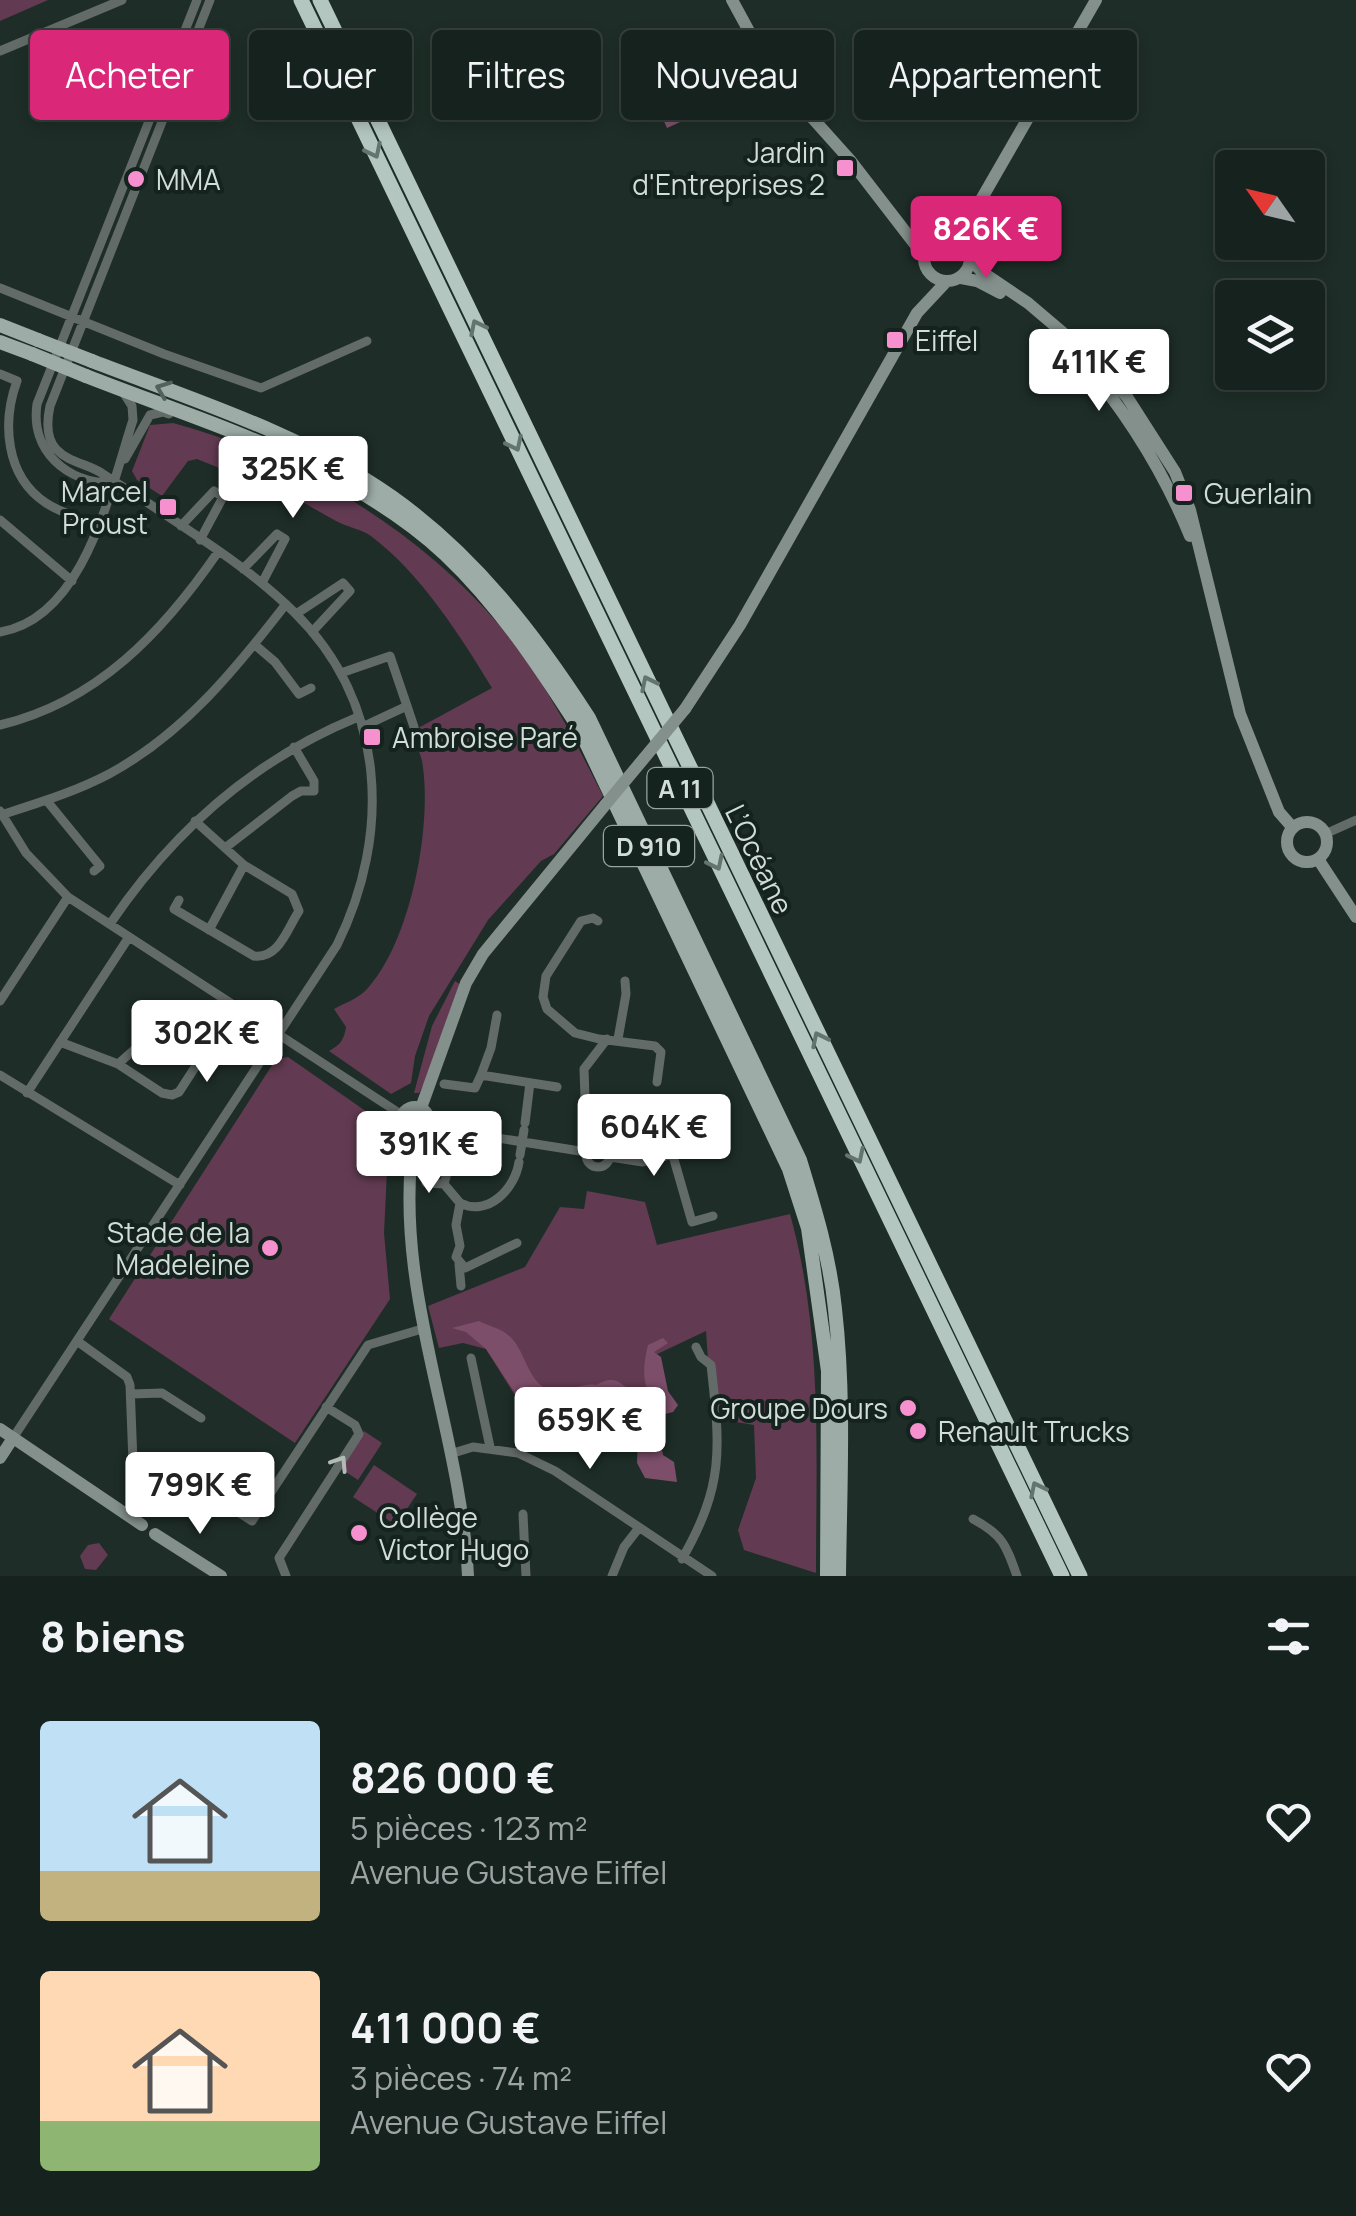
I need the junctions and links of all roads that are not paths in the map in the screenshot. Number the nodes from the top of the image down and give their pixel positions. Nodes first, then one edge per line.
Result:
1 (122, 0) edge
2 (197, 0) edge
3 (210, 0) edge
4 (301, 0) edge
5 (320, 0) edge
6 (732, 0) edge
7 (1096, 0) edge
8 (0, 52) edge
9 (978, 204) junction
10 (898, 226) junction
11 (940, 237) junction
12 (969, 253) junction
13 (924, 256) junction
14 (928, 271) junction
15 (954, 280) junction
16 (0, 288) edge
17 (917, 313) junction
18 (71, 318) junction
19 (82, 322) junction
20 (0, 325) edge
21 (367, 340) dead end
22 (0, 342) edge
23 (35, 347) junction
24 (89, 369) junction
25 (0, 374) edge
26 (121, 390) junction
27 (241, 438) junction
28 (1155, 458) junction
29 (1170, 474) dead end
30 (112, 483) junction
31 (0, 520) edge
32 (97, 524) junction
33 (181, 526) junction
34 (200, 540) junction
35 (218, 552) junction
36 (244, 570) junction
37 (1205, 572) junction
38 (72, 581) junction
39 (262, 583) junction
40 (286, 604) junction
41 (296, 614) junction
42 (0, 632) edge
43 (312, 632) junction
44 (255, 645) junction
45 (341, 674) junction
46 (311, 688) dead end
47 (406, 706) junction
48 (360, 722) junction
49 (0, 726) edge
50 (414, 727) dead end
51 (294, 747) junction
52 (46, 800) junction
53 (1, 813) edge
54 (1356, 820) edge
55 (196, 821) junction
56 (1293, 828) junction
57 (1326, 834) junction
58 (225, 848) junction
59 (1318, 860) junction
60 (244, 865) junction
61 (94, 871) dead end
62 (68, 897) junction
63 (179, 900) dead end
64 (1356, 917) edge
65 (598, 921) dead end
66 (110, 924) junction
67 (209, 930) junction
68 (128, 937) junction
69 (625, 981) dead end
70 (0, 1001) edge
71 (497, 1016) dead end
72 (278, 1036) junction
73 (612, 1039) junction
74 (60, 1042) junction
75 (118, 1064) junction
76 (481, 1075) junction
77 (0, 1076) edge
78 (657, 1082) dead end
79 (530, 1083) junction
80 (444, 1084) dead end
81 (556, 1087) dead end
82 (27, 1093) junction
83 (585, 1099) junction
84 (618, 1099) dead end
85 (421, 1108) junction
86 (402, 1115) junction
87 (428, 1127) junction
88 (414, 1136) junction
89 (521, 1142) junction
90 (596, 1143) junction
91 (708, 1150) dead end
92 (586, 1152) junction
93 (673, 1156) junction
94 (610, 1157) junction
95 (426, 1183) dead end
96 (180, 1185) junction
97 (460, 1203) junction
98 (713, 1216) dead end
99 (517, 1243) dead end
100 (458, 1264) junction
101 (462, 1286) dead end
102 (422, 1328) junction
103 (77, 1342) junction
104 (696, 1347) dead end
105 (471, 1358) dead end
106 (130, 1394) junction
107 (326, 1407) junction
108 (200, 1418) dead end
109 (0, 1429) edge
110 (13, 1438) junction
111 (490, 1447) junction
112 (450, 1454) junction
113 (0, 1458) edge
114 (154, 1490) junction
115 (523, 1514) dead end
116 (973, 1518) dead end
117 (138, 1523) joint
118 (638, 1529) junction
119 (155, 1534) dead end
120 (682, 1559) junction
121 (214, 1574) edge
122 (286, 1576) edge
123 (468, 1576) edge
124 (526, 1576) edge
125 (612, 1576) edge
126 (712, 1576) edge
127 (827, 1576) edge
128 (839, 1576) edge
129 (1018, 1576) edge
130 (1062, 1576) edge
131 (1080, 1576) edge

1 - 8 street
2 - 18 street
3 - 19 street
4 -> 130 highway, L’Océane / A 11
131 -> 5 highway, L’Océane / A 11
6 - 10 main road
7 - 9 main road
9 - 11 main road
9 - 12 main road
10 - 11 main road
10 - 13 main road
11 - 12 main road
11 - 13 main road
12 - 15 main road
12 - 37 main road
13 - 14 main road
14 - 15 main road
14 - 17 main road
15 - 17 main road
15 - 28 main road
16 - 18 street
17 - 85 main road, bridge
18 - 19 street
18 - 30 street
19 - 21 street
19 - 30 street
20 - 23 main road, D 910
22 - 23 main road, D 910
23 - 24 main road, D 910, bridge
24 - 26 main road, D 910
128 -> 24 main road, D 910
25 - 32 street
26 - 27 main road, D 910
26 - 30 street
27 - 30 street
27 - 127 main road, D 910
28 - 29 main road
28 - 37 main road
30 - 32 street
30 - 33 street
31 - 38 street
32 - 38 street
33 - 34 street
33 - 34 street
34 - 35 street
35 - 36 street
35 - 49 street
36 - 39 street
36 - 39 street
37 - 56 main road
38 - 42 street
39 - 40 street
40 - 41 street
40 - 44 street
41 - 43 street
41 - 43 street
43 - 45 street
44 - 46 street
44 - 52 street
45 - 47 street
45 - 48 street
47 - 48 street
47 - 50 street
48 - 51 street
48 - 72 street
51 - 55 street
51 - 58 street
52 - 53 street
52 - 61 street
53 - 62 street
54 - 57 street
55 - 58 street
55 - 66 street
56 - 57 main road
56 - 59 main road
57 - 59 main road
58 - 60 street
59 - 64 main road
60 - 67 street
60 - 67 street
62 - 66 street
62 - 70 street
63 - 67 street
65 - 73 street
66 - 68 street
68 - 72 street
68 - 74 street
69 - 73 street
71 - 76 street
72 - 86 street
72 - 96 street
73 - 78 street
73 - 83 street
74 - 75 street
74 - 82 street
75 - 75 street
76 - 79 street
76 - 80 street
77 - 82 street
79 - 81 street
79 - 89 street
82 - 96 street
83 - 84 street
83 - 90 street
85 - 86 main road
85 - 87 main road
86 - 88 main road
87 - 88 main road
87 - 89 street
88 - 102 main road
89 - 92 street
89 - 97 street
90 - 92 street
90 - 94 street
91 - 93 street
92 - 94 street
93 - 94 street
93 - 98 street
95 - 97 street
96 - 103 street
97 - 100 street
99 - 100 street
100 - 101 street
102 - 107 street
102 - 112 main road
103 - 106 street
103 - 110 street
104 - 120 street
105 - 111 street
106 - 108 street
106 - 114 street
107 - 114 street
122 -> 107 street
109 - 110 main road
110 - 113 main road
110 - 117 main road
111 - 112 street
111 - 118 street
112 - 123 main road
114 - 117 street
115 - 124 street
116 - 129 street
118 - 120 street
118 - 125 street
119 - 121 main road
120 - 126 street

